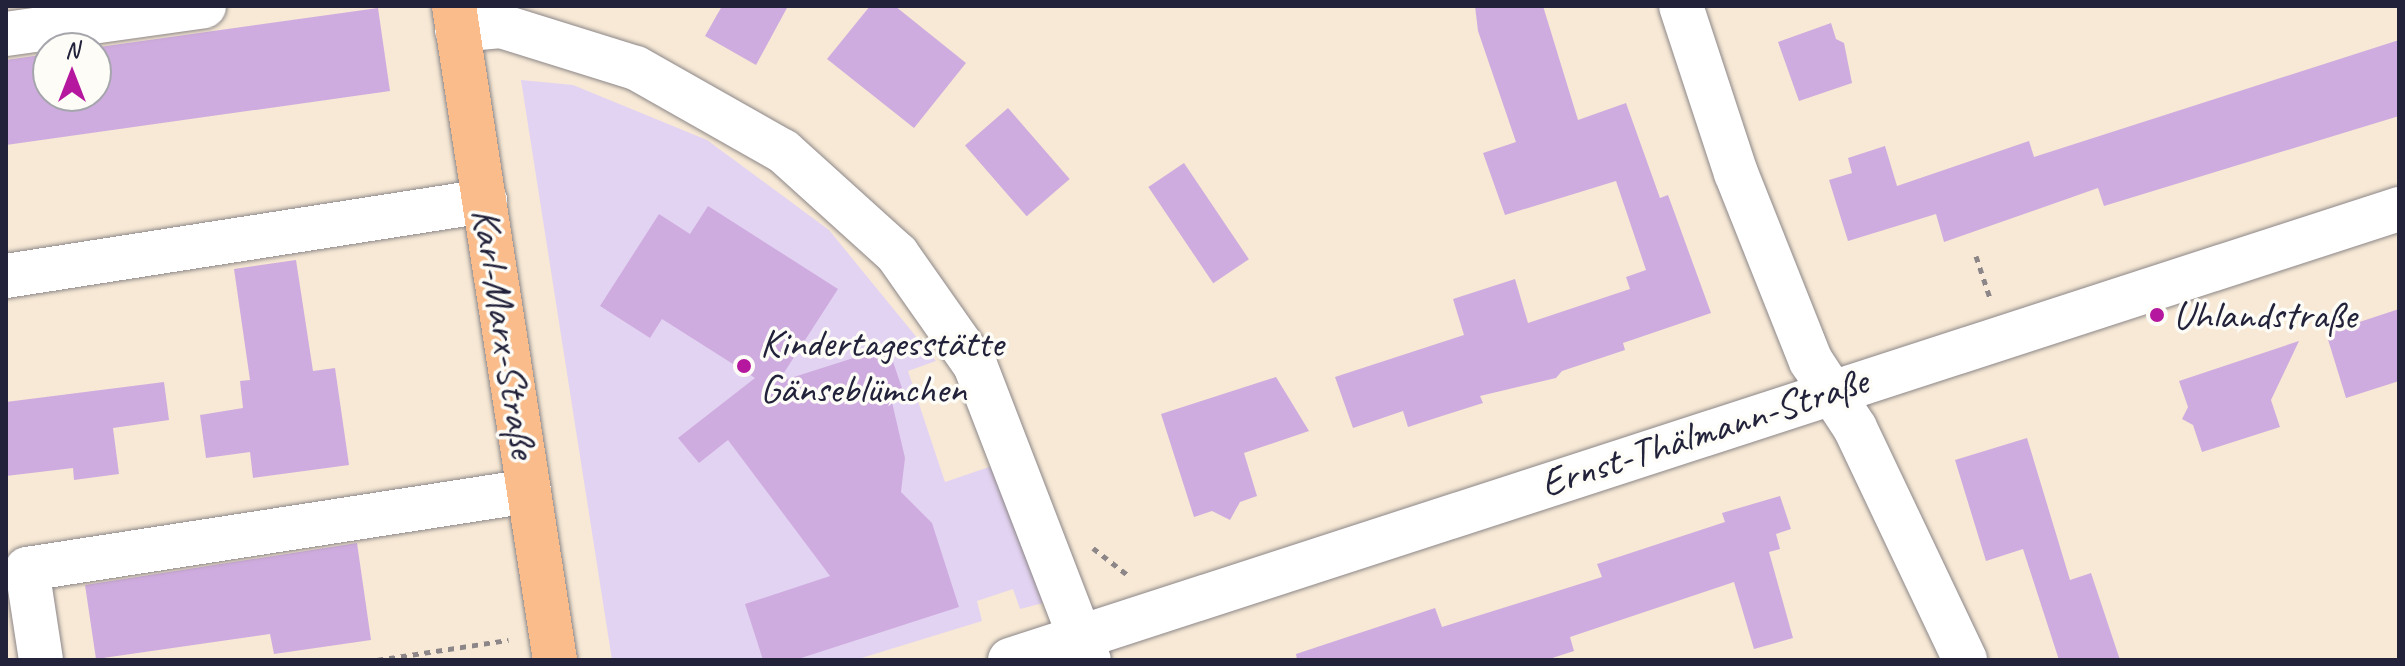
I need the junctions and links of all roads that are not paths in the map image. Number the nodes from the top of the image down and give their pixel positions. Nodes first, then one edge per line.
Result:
1 (204, 6) edge
2 (1681, 6) edge
3 (456, 18) edge
4 (6, 34) edge
5 (485, 201) junction
6 (2399, 209) edge
7 (6, 276) edge
8 (1829, 390) junction
9 (529, 491) junction
10 (1085, 649) edge
11 (41, 660) edge
12 (555, 660) edge
13 (1010, 660) edge
14 (1965, 660) edge

1 - 4 street
2 - 8 street
3 - 5 main road, Karl-Marx-Straße
3 - 10 street
5 - 7 street
5 - 9 main road, Karl-Marx-Straße
6 - 8 street, Ernst-Thälmann-Straße
8 - 10 street, Ernst-Thälmann-Straße
8 - 14 street
9 - 11 street
9 - 12 main road, Karl-Marx-Straße
10 - 13 street, Ernst-Thälmann-Straße

